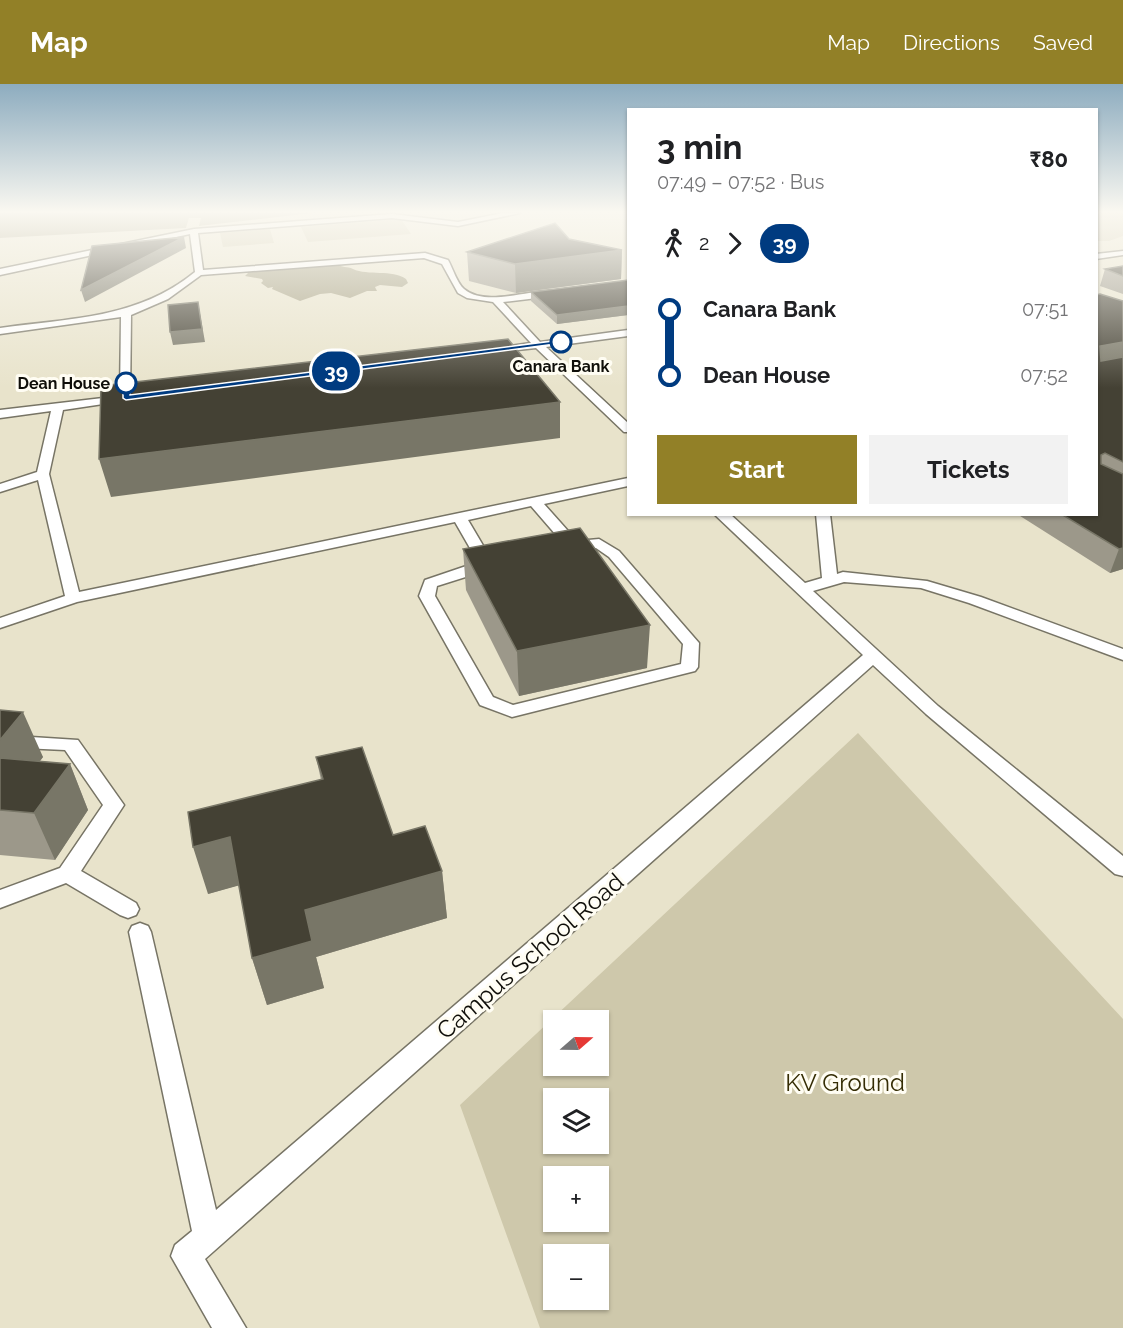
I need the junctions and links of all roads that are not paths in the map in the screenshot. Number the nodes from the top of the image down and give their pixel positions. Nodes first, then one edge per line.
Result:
1 (223, 271) edge
2 (450, 271) edge
3 (199, 273) joint
4 (564, 291) edge
5 (494, 298) junction
6 (126, 313) junction
7 (0, 331) edge
8 (627, 333) edge
9 (538, 345) junction
10 (479, 353) edge
11 (58, 407) junction
12 (0, 414) edge
13 (627, 428) edge
14 (43, 474) junction
15 (627, 482) edge
16 (0, 488) edge
17 (535, 502) junction
18 (723, 516) edge
19 (823, 516) edge
20 (459, 518) junction
21 (573, 545) junction
22 (486, 563) junction
23 (830, 580) junction
24 (802, 589) junction
25 (72, 598) junction
26 (0, 623) edge
27 (1123, 655) edge
28 (874, 656) junction
29 (0, 741) edge
30 (1123, 868) edge
31 (68, 874) junction
32 (0, 899) edge
33 (128, 909) dead end
34 (140, 932) dead end
35 (197, 1247) junction
36 (230, 1328) edge

1 - 3 lane
2 - 5 lane
3 - 6 lane
4 - 5 lane
5 - 9 lane
6 - 7 lane
6 - 11 lane
8 - 9 lane
9 - 10 lane
9 - 13 lane
11 - 12 lane
11 - 14 lane
14 - 16 lane
14 - 25 lane
15 - 17 lane
17 - 20 lane
17 - 21 lane
18 - 24 lane
19 - 23 lane
20 - 22 lane
20 - 25 lane
21 - 22 lane
21 - 22 lane
23 - 24 lane
23 - 27 lane
24 - 28 lane
25 - 26 lane
28 - 30 lane
28 - 35 lane, Campus School Road
29 - 31 lane
31 - 32 lane
31 - 33 lane
34 - 35 lane
35 - 36 lane

